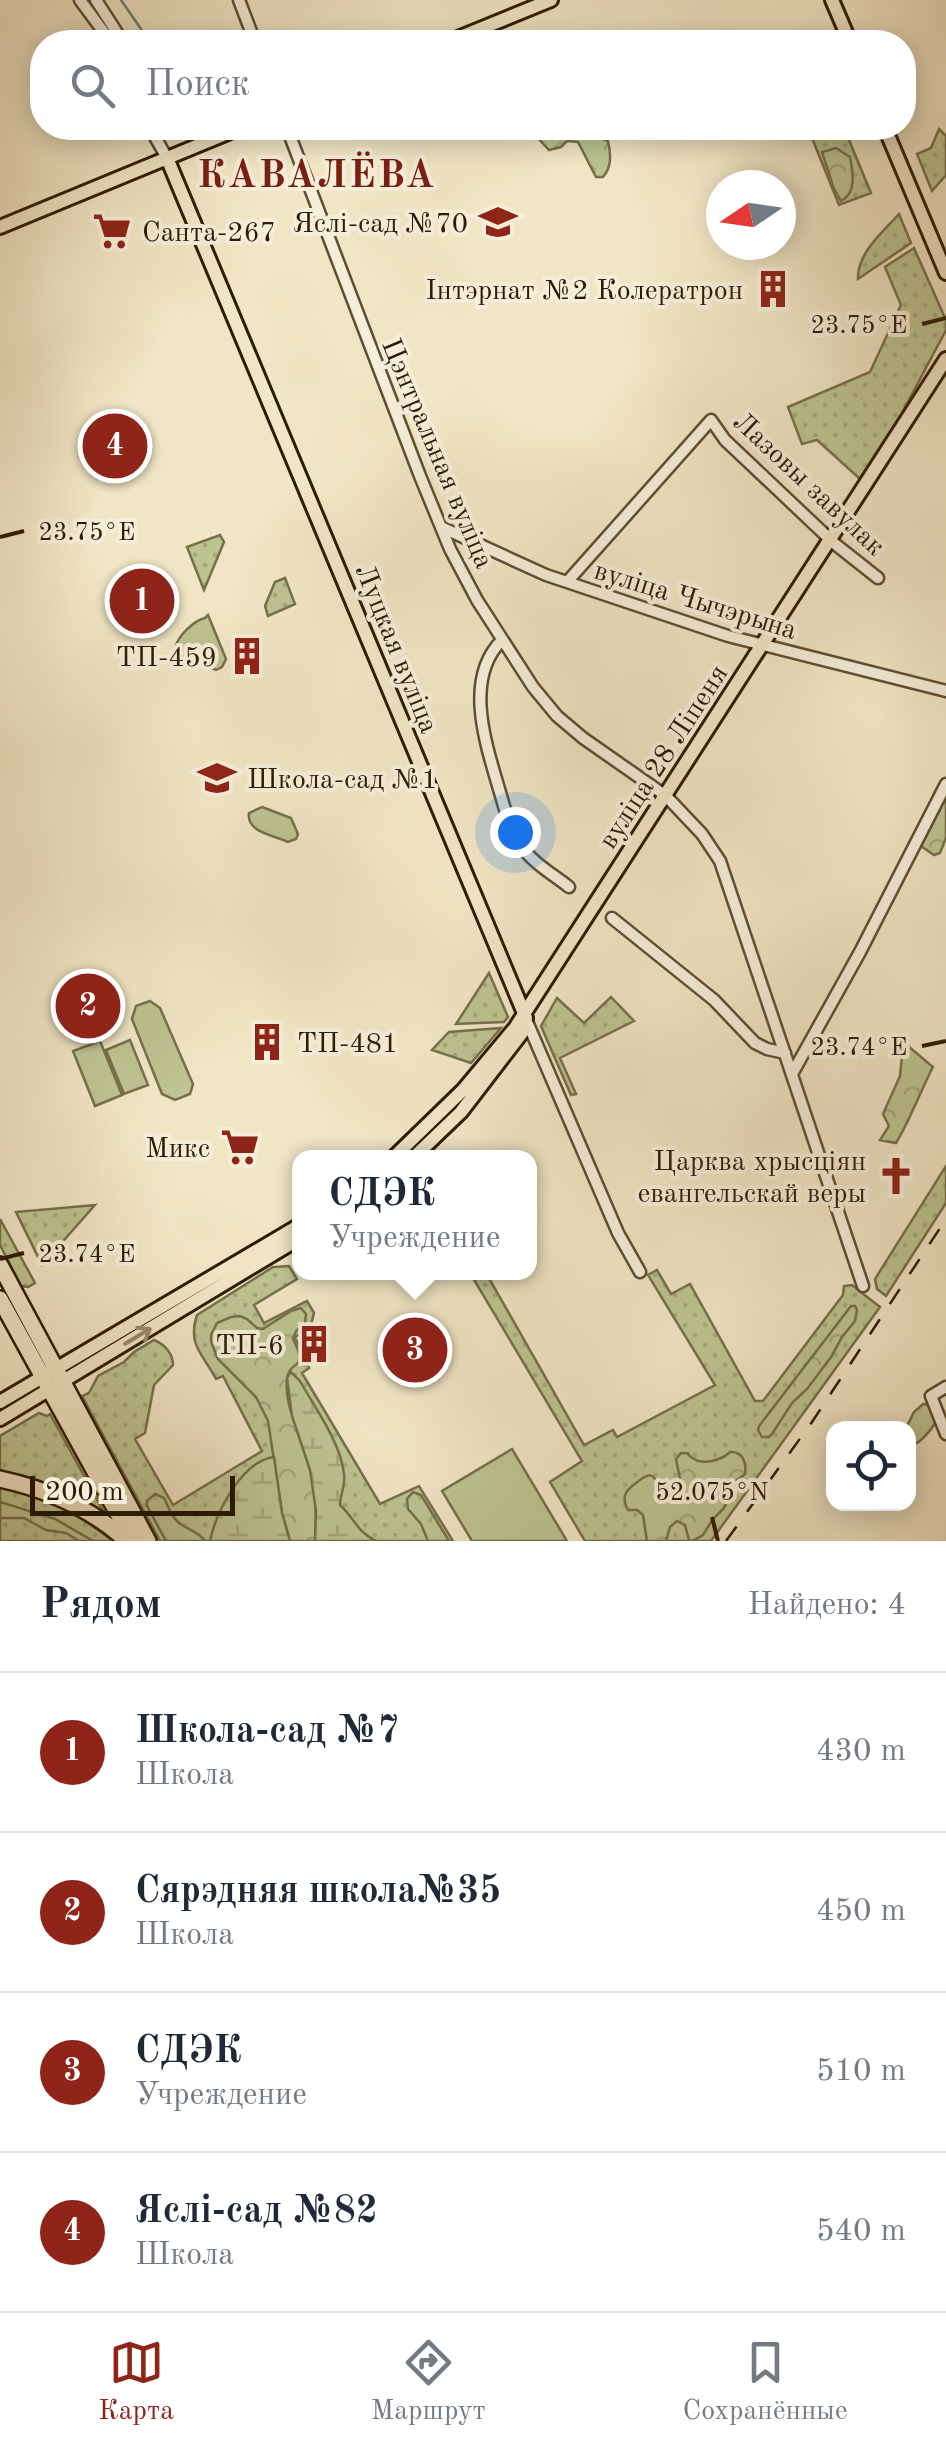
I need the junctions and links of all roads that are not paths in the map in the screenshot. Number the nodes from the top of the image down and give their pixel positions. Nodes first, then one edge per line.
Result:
1 (80, 0) edge
2 (96, 0) edge
3 (239, 0) edge
4 (551, 0) edge
5 (832, 0) edge
6 (102, 30) edge
7 (115, 30) edge
8 (250, 30) edge
9 (477, 30) edge
10 (845, 30) edge
11 (157, 140) edge
12 (163, 140) edge
13 (205, 140) edge
14 (291, 140) edge
15 (890, 140) edge
16 (165, 154) junction
17 (0, 227) edge
18 (934, 244) junction
19 (946, 262) edge
20 (946, 273) edge
21 (946, 359) edge
22 (946, 371) edge
23 (441, 527) junction
24 (833, 542) junction
25 (878, 578) dead end
26 (567, 582) junction
27 (502, 640) junction
28 (767, 646) junction
29 (946, 691) edge
30 (946, 784) edge
31 (668, 798) junction
32 (570, 887) dead end
33 (612, 918) dead end
34 (526, 1019) junction
35 (785, 1053) junction
36 (792, 1074) junction
37 (442, 1121) junction
38 (404, 1150) edge
39 (418, 1150) edge
40 (292, 1230) edge
41 (292, 1243) edge
42 (0, 1265) edge
43 (640, 1272) dead end
44 (863, 1286) dead end
45 (0, 1299) edge
46 (52, 1380) junction
47 (946, 1387) edge
48 (0, 1402) edge
49 (0, 1419) edge
50 (946, 1434) edge
51 (0, 1479) edge
52 (130, 1541) edge
53 (148, 1541) edge

1 - 6 street
2 - 7 street
3 - 8 street
4 - 9 main road
5 - 10 main road
11 - 16 street, Луцкая вуліца
12 - 16 street, Луцкая вуліца
13 - 16 main road
14 - 23 street, Цэнтральная вуліца
15 - 18 main road
16 - 17 main road
16 - 34 main road, Луцкая вуліца
18 - 19 main road
18 - 20 main road
21 - 24 main road, вуліца 28 Ліпеня
22 - 24 main road, вуліца 28 Ліпеня
23 - 26 street, вуліца Чычэрына
23 - 27 street, Цэнтральная вуліца
24 - 25 street, Лазовы завулак
24 - 26 street, Лазовы завулак
24 - 28 main road, вуліца 28 Ліпеня
26 - 28 street, вуліца Чычэрына
27 - 31 street, Цэнтральная вуліца
27 - 32 street
28 - 29 street, вуліца Чычэрына
28 - 31 main road, вуліца 28 Ліпеня
30 - 36 street
31 - 34 main road, вуліца 28 Ліпеня
31 - 35 street, Цэнтральная вуліца
33 - 35 street
34 - 37 main road, вуліца 28 Ліпеня
34 - 43 street, Луцкая вуліца
35 - 36 street, Цэнтральная вуліца
36 - 44 street, Цэнтральная вуліца
37 - 38 main road, вуліца 28 Ліпеня
37 - 39 main road, вуліца 28 Ліпеня
40 - 46 main road
46 -> 41 main road
42 - 46 highway
45 - 46 highway
46 - 48 main road
46 - 49 main road
46 - 52 highway
46 - 53 highway
47 - 50 street
51 - 52 highway

